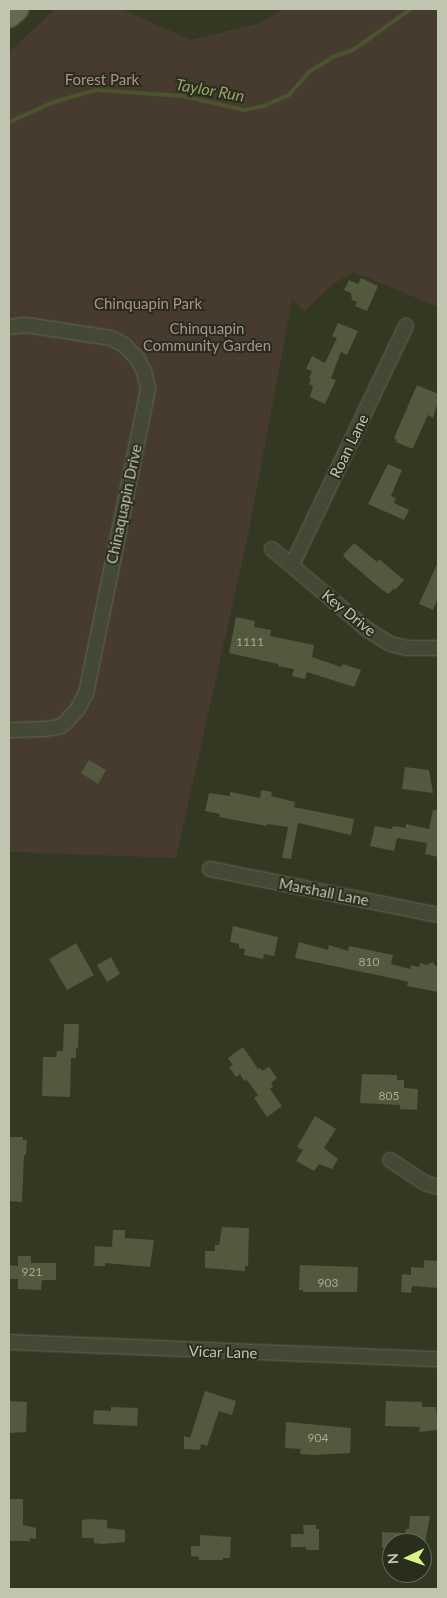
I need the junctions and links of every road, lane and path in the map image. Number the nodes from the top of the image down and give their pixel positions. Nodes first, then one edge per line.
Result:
1 (17, 9) edge
2 (9, 16) edge
3 (406, 326) dead end
4 (9, 327) edge
5 (272, 549) dead end
6 (292, 565) junction
7 (438, 648) edge
8 (9, 730) edge
9 (210, 869) dead end
10 (438, 915) edge
11 (390, 1160) dead end
12 (438, 1187) edge
13 (9, 1342) edge
14 (438, 1359) edge

1 - 2 main road
3 - 6 street, Roan Lane
4 - 8 street, Chinaquapin Drive
5 - 6 street, Key Drive
6 - 7 street, Key Drive
9 - 10 street, Marshall Lane
11 - 12 street
13 - 14 street, Vicar Lane

